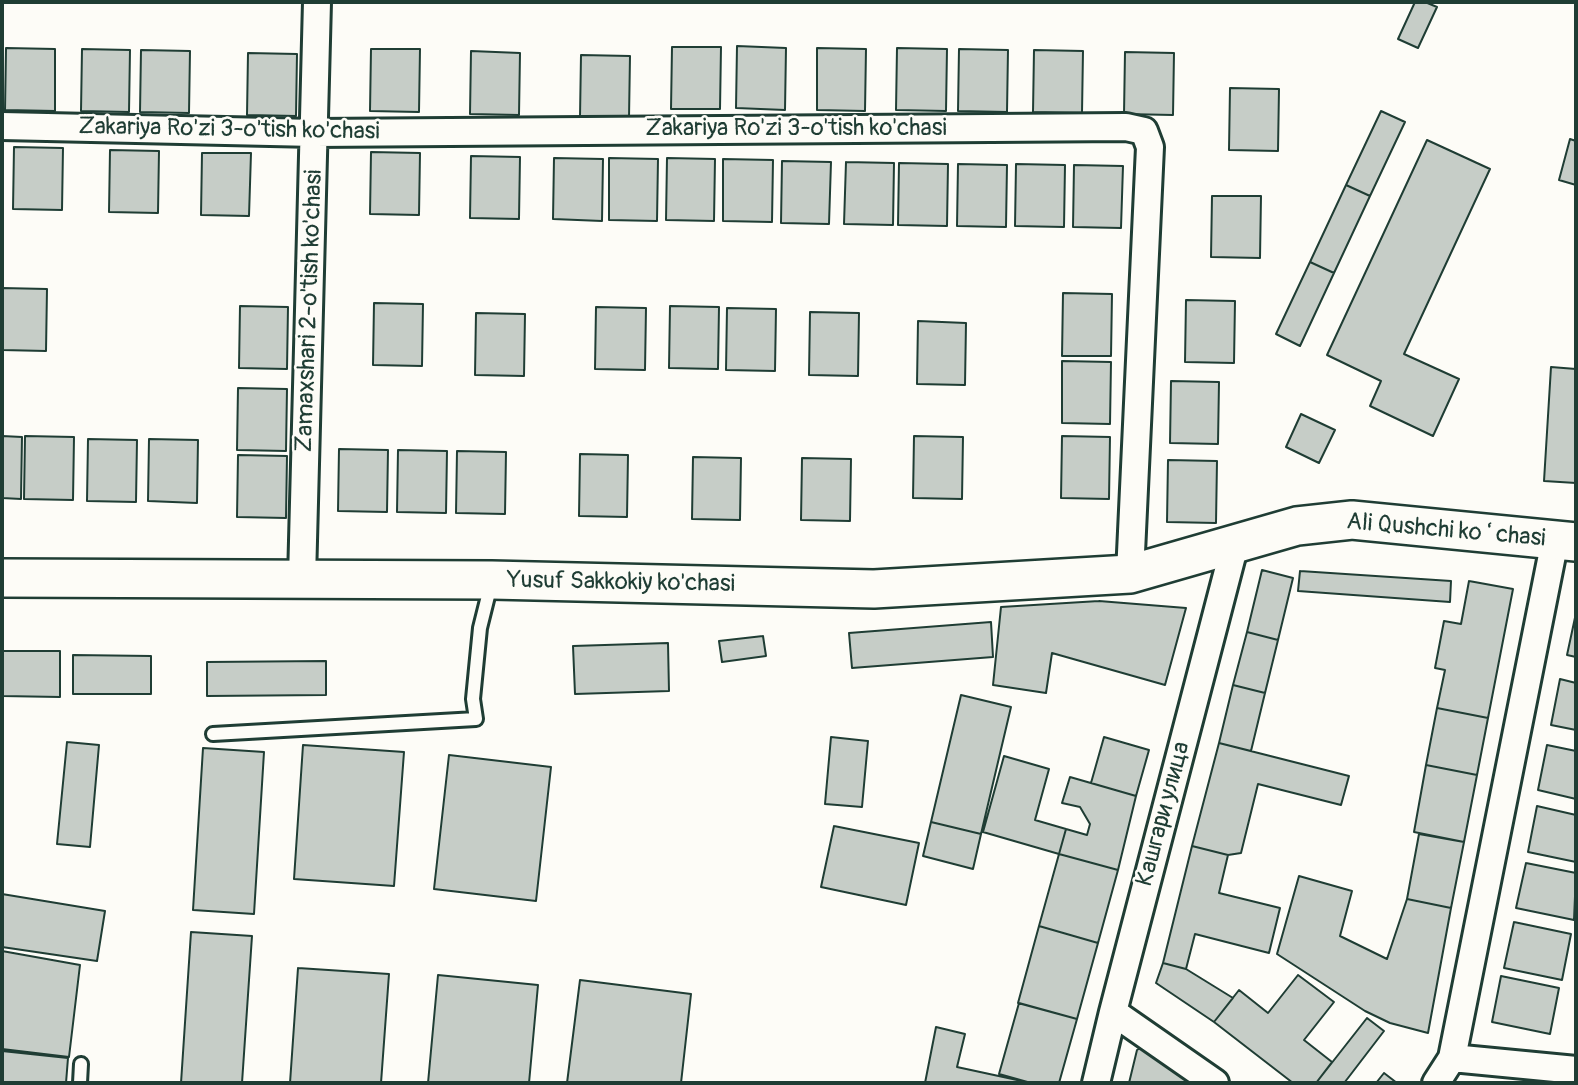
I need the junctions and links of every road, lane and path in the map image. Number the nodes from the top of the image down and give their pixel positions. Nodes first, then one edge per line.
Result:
1 (317, 2) edge
2 (2, 127) edge
3 (315, 133) junction
4 (1565, 541) edge
5 (1235, 544) junction
6 (1130, 574) junction
7 (2, 578) edge
8 (302, 579) junction
9 (492, 580) junction
10 (213, 734) dead end
11 (1112, 1012) junction
12 (1452, 1058) junction
13 (81, 1064) dead end
14 (1576, 1070) edge
15 (79, 1083) edge
16 (1096, 1083) edge
17 (1215, 1083) edge
18 (1436, 1083) edge

1 - 3 street, Zamaxshari 2-o'tish ko'chasi
2 - 3 street, Zakariya Ro'zi 3-o'tish ko'chasi
3 - 6 street, Zakariya Ro'zi 3-o'tish ko'chasi
3 - 8 street, Zamaxshari 2-o'tish ko'chasi
4 - 5 main road, Ali Qushchi koʻchasi
4 - 12 street
5 - 6 main road, Yusuf Sakkokiy ko'chasi
5 - 11 street, Кашгари улица
6 - 9 main road, Yusuf Sakkokiy ko'chasi
7 - 8 main road, Yusuf Sakkokiy ko'chasi
8 - 9 main road, Yusuf Sakkokiy ko'chasi
9 - 10 lane
11 - 16 street, Кашгари улица
11 - 17 street
12 - 14 street
12 - 18 street
13 - 15 lane

